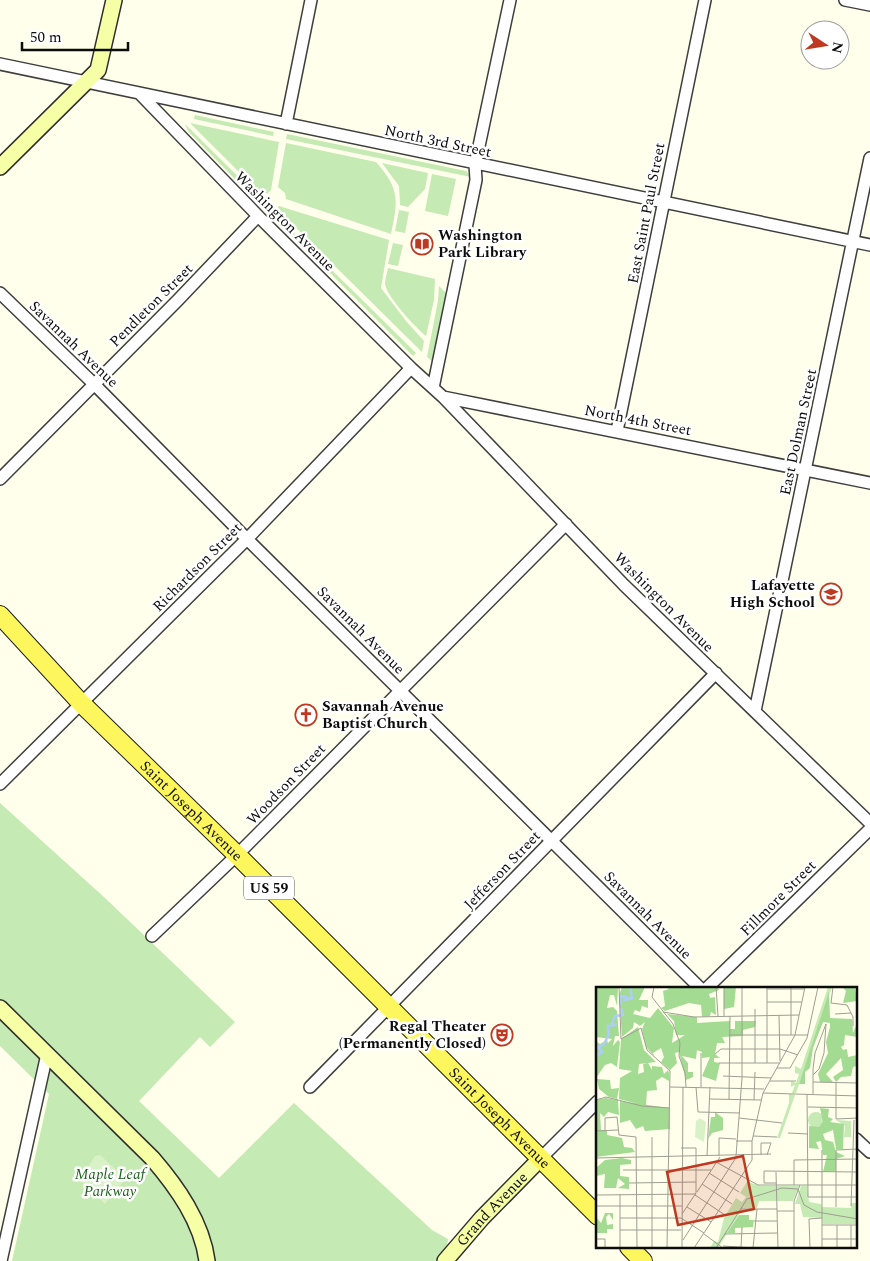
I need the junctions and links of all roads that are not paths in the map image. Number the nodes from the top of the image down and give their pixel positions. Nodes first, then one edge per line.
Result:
1 (114, 0) edge
2 (311, 0) edge
3 (510, 0) edge
4 (705, 0) edge
5 (845, 0) edge
6 (870, 5) edge
7 (0, 64) edge
8 (88, 82) junction
9 (140, 94) junction
10 (286, 124) junction
11 (870, 158) edge
12 (475, 165) junction
13 (0, 167) edge
14 (663, 203) junction
15 (258, 216) junction
16 (852, 242) junction
17 (870, 245) edge
18 (0, 293) edge
19 (411, 368) junction
20 (94, 384) junction
21 (433, 388) junction
22 (444, 397) junction
23 (617, 431) junction
24 (805, 469) junction
25 (0, 478) edge
26 (870, 483) edge
27 (566, 524) junction
28 (247, 539) junction
29 (0, 615) edge
30 (716, 674) junction
31 (399, 690) junction
32 (81, 703) junction
33 (755, 712) junction
34 (0, 784) edge
35 (870, 823) edge
36 (870, 829) edge
37 (552, 840) junction
38 (237, 855) junction
39 (152, 936) dead end
40 (699, 987) edge
41 (708, 987) edge
42 (389, 1006) junction
43 (0, 1008) edge
44 (47, 1054) junction
45 (310, 1087) dead end
46 (596, 1104) edge
47 (858, 1141) edge
48 (870, 1152) edge
49 (541, 1158) junction
50 (596, 1214) edge
51 (630, 1248) edge
52 (1, 1261) edge
53 (208, 1261) edge
54 (445, 1261) edge
55 (643, 1261) edge

1 - 8 street
2 - 10 street
3 - 12 street
4 - 14 street, East Saint Paul Street
5 - 6 street
7 - 8 street, North 3rd Street
8 - 9 street, North 3rd Street
8 - 13 street
9 - 10 street, North 3rd Street
9 - 15 street, Washington Avenue
10 - 12 street, North 3rd Street
11 - 16 street, East Dolman Street
12 - 14 street, North 3rd Street
12 - 21 street
14 - 16 street, North 3rd Street
14 - 23 street, East Saint Paul Street
15 - 19 street, Washington Avenue
15 - 20 street, Pendleton Street
16 - 17 street, North 3rd Street
16 - 24 street, East Dolman Street
18 - 20 street, Savannah Avenue
19 - 21 street, North 4th Street
19 - 28 street, Richardson Street
20 - 25 street, Pendleton Street
20 - 28 street, Savannah Avenue
21 - 22 street, North 4th Street
22 - 23 street, North 4th Street
22 - 27 street, Washington Avenue
23 - 24 street, North 4th Street
24 - 26 street, North 4th Street
24 - 33 street, East Dolman Street
27 - 30 street, Washington Avenue
27 - 31 street, Woodson Street
28 - 31 street, Savannah Avenue
28 - 32 street, Richardson Street
29 - 32 main road, Saint Joseph Avenue / US 59
30 - 33 street, Washington Avenue
30 - 37 street, Jefferson Street
31 - 37 street, Savannah Avenue
31 - 38 street, Woodson Street
32 - 34 street, Richardson Street
32 - 38 main road, Saint Joseph Avenue / US 59
33 - 35 street, Washington Avenue
36 - 41 street, Fillmore Street
37 - 40 street, Savannah Avenue
37 - 42 street, Jefferson Street
38 - 39 street, Woodson Street
38 - 42 main road, Saint Joseph Avenue / US 59
42 - 45 street, Jefferson Street
42 - 49 main road, Saint Joseph Avenue / US 59
43 - 44 street
44 - 52 street
44 - 53 street
46 - 49 street
47 - 48 street
49 - 50 main road, Saint Joseph Avenue / US 59
49 - 54 street, Grand Avenue
51 - 55 main road

